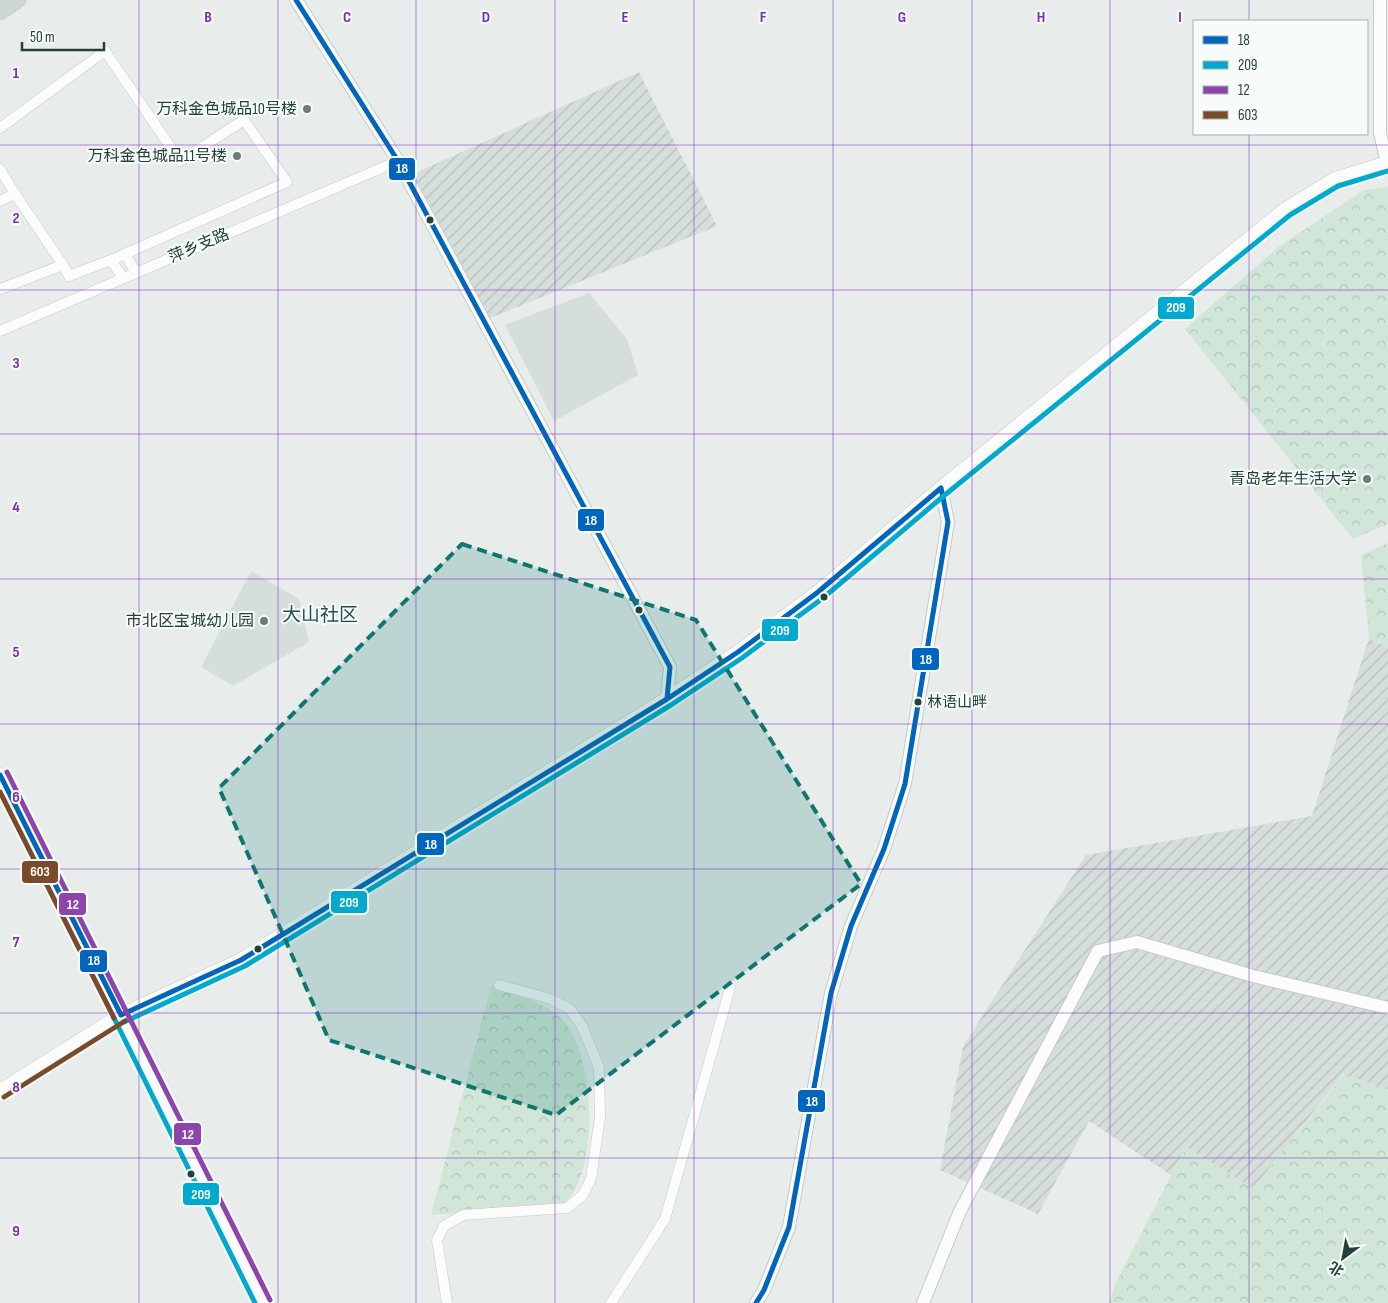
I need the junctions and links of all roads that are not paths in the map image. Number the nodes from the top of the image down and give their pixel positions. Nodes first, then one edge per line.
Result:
1 (17, 0) edge
2 (296, 0) edge
3 (1380, 0) edge
4 (0, 11) edge
5 (0, 128) edge
6 (398, 161) junction
7 (1388, 163) edge
8 (0, 169) edge
9 (15, 194) junction
10 (0, 201) edge
11 (125, 254) junction
12 (111, 260) junction
13 (63, 265) junction
14 (136, 273) junction
15 (124, 278) junction
16 (0, 289) edge
17 (0, 331) edge
18 (941, 488) junction
19 (667, 699) junction
20 (0, 775) edge
21 (499, 986) dead end
22 (730, 988) dead end
23 (1388, 1008) edge
24 (121, 1015) junction
25 (0, 1091) edge
26 (263, 1303) edge
27 (446, 1303) edge
28 (611, 1303) edge
29 (756, 1303) edge
30 (923, 1303) edge

1 - 4 main road
2 - 6 street
3 - 7 street
5 - 11 street
6 - 14 street, 萍乡支路
6 - 19 street
7 - 18 main road
8 - 9 street
9 - 10 street
9 - 13 street
11 - 12 street
11 - 14 street
12 - 13 street
12 - 15 street
13 - 16 street
14 - 15 street, 萍乡支路
15 - 17 street, 萍乡支路
18 - 19 main road
18 - 29 street
19 - 24 main road
20 - 24 main road
21 - 27 street
22 - 28 street
23 - 30 street
24 - 25 main road
24 - 26 main road

